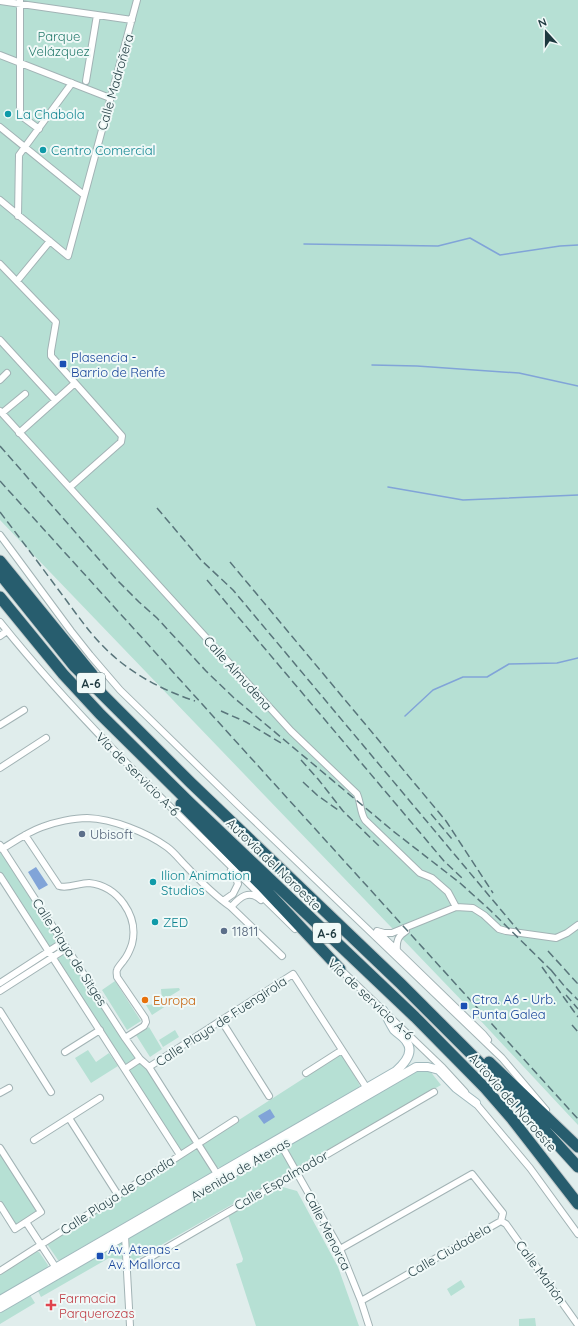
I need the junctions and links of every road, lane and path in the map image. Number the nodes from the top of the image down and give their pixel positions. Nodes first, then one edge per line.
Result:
1 (137, 0) edge
2 (0, 1) edge
3 (20, 2) edge
4 (97, 16) junction
5 (132, 20) junction
6 (0, 55) edge
7 (20, 63) junction
8 (86, 81) dead end
9 (72, 83) junction
10 (110, 98) junction
11 (0, 127) edge
12 (39, 128) junction
13 (25, 147) junction
14 (84, 195) junction
15 (0, 200) edge
16 (18, 216) junction
17 (50, 241) junction
18 (0, 264) edge
19 (17, 281) junction
20 (0, 340) edge
21 (7, 373) dead end
22 (0, 380) edge
23 (75, 383) junction
24 (25, 394) dead end
25 (55, 400) junction
26 (1, 412) edge
27 (19, 433) junction
28 (70, 487) junction
29 (0, 535) edge
30 (0, 561) edge
31 (0, 574) edge
32 (0, 597) edge
33 (0, 622) edge
34 (7, 631) junction
35 (0, 636) edge
36 (63, 674) junction
37 (24, 710) dead end
38 (0, 725) edge
39 (46, 738) dead end
40 (0, 768) edge
41 (191, 783) junction
42 (191, 826) junction
43 (25, 835) junction
44 (1, 847) edge
45 (0, 878) edge
46 (337, 900) junction
47 (223, 901) junction
48 (231, 907) junction
49 (456, 907) junction
50 (578, 925) edge
51 (412, 926) junction
52 (376, 931) junction
53 (305, 939) junction
54 (65, 945) junction
55 (397, 951) junction
56 (51, 954) junction
57 (282, 956) dead end
58 (340, 969) junction
59 (0, 982) edge
60 (400, 983) junction
61 (0, 991) edge
62 (383, 1010) junction
63 (0, 1011) edge
64 (221, 1020) junction
65 (100, 1030) junction
66 (125, 1038) junction
67 (342, 1050) junction
68 (66, 1052) dead end
69 (140, 1058) junction
70 (502, 1058) junction
71 (149, 1068) junction
72 (124, 1069) junction
73 (306, 1073) dead end
74 (9, 1088) dead end
75 (368, 1091) junction
76 (51, 1092) dead end
77 (434, 1092) dead end
78 (0, 1093) edge
79 (269, 1096) dead end
80 (100, 1098) dead end
81 (476, 1103) junction
82 (69, 1118) junction
83 (235, 1120) dead end
84 (34, 1140) dead end
85 (280, 1143) junction
86 (198, 1144) junction
87 (578, 1147) edge
88 (0, 1148) edge
89 (180, 1155) junction
90 (578, 1167) edge
91 (297, 1172) junction
92 (219, 1177) junction
93 (118, 1195) junction
94 (578, 1204) edge
95 (0, 1205) edge
96 (501, 1220) junction
97 (26, 1222) junction
98 (123, 1233) junction
99 (578, 1234) edge
100 (41, 1244) junction
101 (340, 1249) junction
102 (127, 1265) junction
103 (0, 1271) edge
104 (58, 1271) junction
105 (0, 1300) edge
106 (362, 1301) junction
107 (0, 1308) edge
108 (578, 1325) edge
109 (130, 1326) edge
110 (369, 1326) edge

1 - 5 street, Calle Madroñera
2 - 3 street
3 - 4 street
3 - 7 street
4 - 5 street
4 - 8 street
5 - 10 street, Calle Madroñera
6 - 7 street
7 - 9 street
7 - 12 street
9 - 10 street
9 - 12 street
10 - 14 street, Calle Madroñera
11 - 13 street
12 - 13 street
13 - 14 street
13 - 16 street
14 - 17 street, Calle Madroñera
15 - 16 street
16 - 17 street
17 - 19 street
18 - 19 street
19 - 23 street
20 - 25 street
21 - 22 street
23 - 25 street
23 - 28 street
24 - 26 street
25 - 27 street
26 - 27 street, Calle Almudena
27 - 28 street, Calle Almudena
28 - 49 street, Calle Almudena
29 - 46 street
30 - 41 highway
31 - 41 highway, Autovía del Noroeste / A-6
32 - 36 highway, Autovía del Noroeste / A-6
33 - 34 street, Vía de servicio A-6
34 - 35 street
34 - 42 street, Vía de servicio A-6
36 - 58 highway
36 - 94 highway, Autovía del Noroeste / A-6
37 - 38 street
39 - 40 street
41 - 60 highway, Autovía del Noroeste / A-6
42 - 47 street
42 - 53 street, Vía de servicio A-6
43 - 44 street
43 - 47 street
43 - 66 street
44 - 54 street, Calle Playa de Sitges
45 - 56 street, Calle Playa de Sitges
46 - 52 street
46 - 70 street
47 - 48 street
48 - 53 street
48 - 57 street
49 - 50 street
49 - 51 street
51 - 52 street
51 - 55 street
52 - 55 street
53 - 58 street, Vía de servicio A-6
54 - 56 street
54 - 66 street, Calle Playa de Sitges
55 - 70 street
56 - 59 street
56 - 61 street
56 - 65 street, Calle Playa de Sitges
58 - 62 street, Vía de servicio A-6
60 - 87 highway
60 - 90 highway, Autovía del Noroeste / A-6
62 - 75 main road, Avenida de Atenas
62 - 81 street, Vía de servicio A-6
63 - 76 street
64 - 67 street, Calle Playa de Fuengirola
64 - 71 street, Calle Playa de Fuengirola
64 - 79 street
65 - 68 street
65 - 72 street, Calle Playa de Sitges
66 - 69 street, Calle Playa de Sitges
67 - 73 street
67 - 75 street
69 - 71 street, Calle Playa de Sitges
69 - 72 street
70 - 87 street
71 - 86 street, Calle Playa de Sitges
72 - 89 street, Calle Playa de Sitges
74 - 78 street
75 - 81 main road, Avenida de Atenas
75 - 85 main road, Avenida de Atenas
77 - 91 street, Calle Espalmador
80 - 82 street
81 - 99 street, Vía de servicio A-6
82 - 84 street
82 - 93 street
83 - 86 street, Calle Playa de Gandía
85 - 91 street, Calle Menorca
85 - 92 main road, Avenida de Atenas
86 - 89 street, Calle Playa de Gandía
86 - 92 street, Calle Playa de Sitges
88 - 97 street
89 - 93 street, Calle Playa de Gandía
91 - 101 street, Calle Menorca
91 - 102 street, Calle Espalmador
92 - 98 main road, Avenida de Atenas
93 - 100 street, Calle Playa de Gandía
95 - 97 street
96 - 101 street, Calle Ciudadela
96 - 106 street, Calle Ciudadela
96 - 108 street, Calle Mahón
97 - 100 street
98 - 102 street
98 - 104 main road, Avenida de Atenas
100 - 103 street, Calle Playa de Gandía
100 - 104 street
101 - 106 street, Calle Menorca
102 - 109 street
104 - 105 main road, Avenida de Atenas
104 - 107 main road, Avenida de Atenas
106 - 110 street, Calle Menorca

